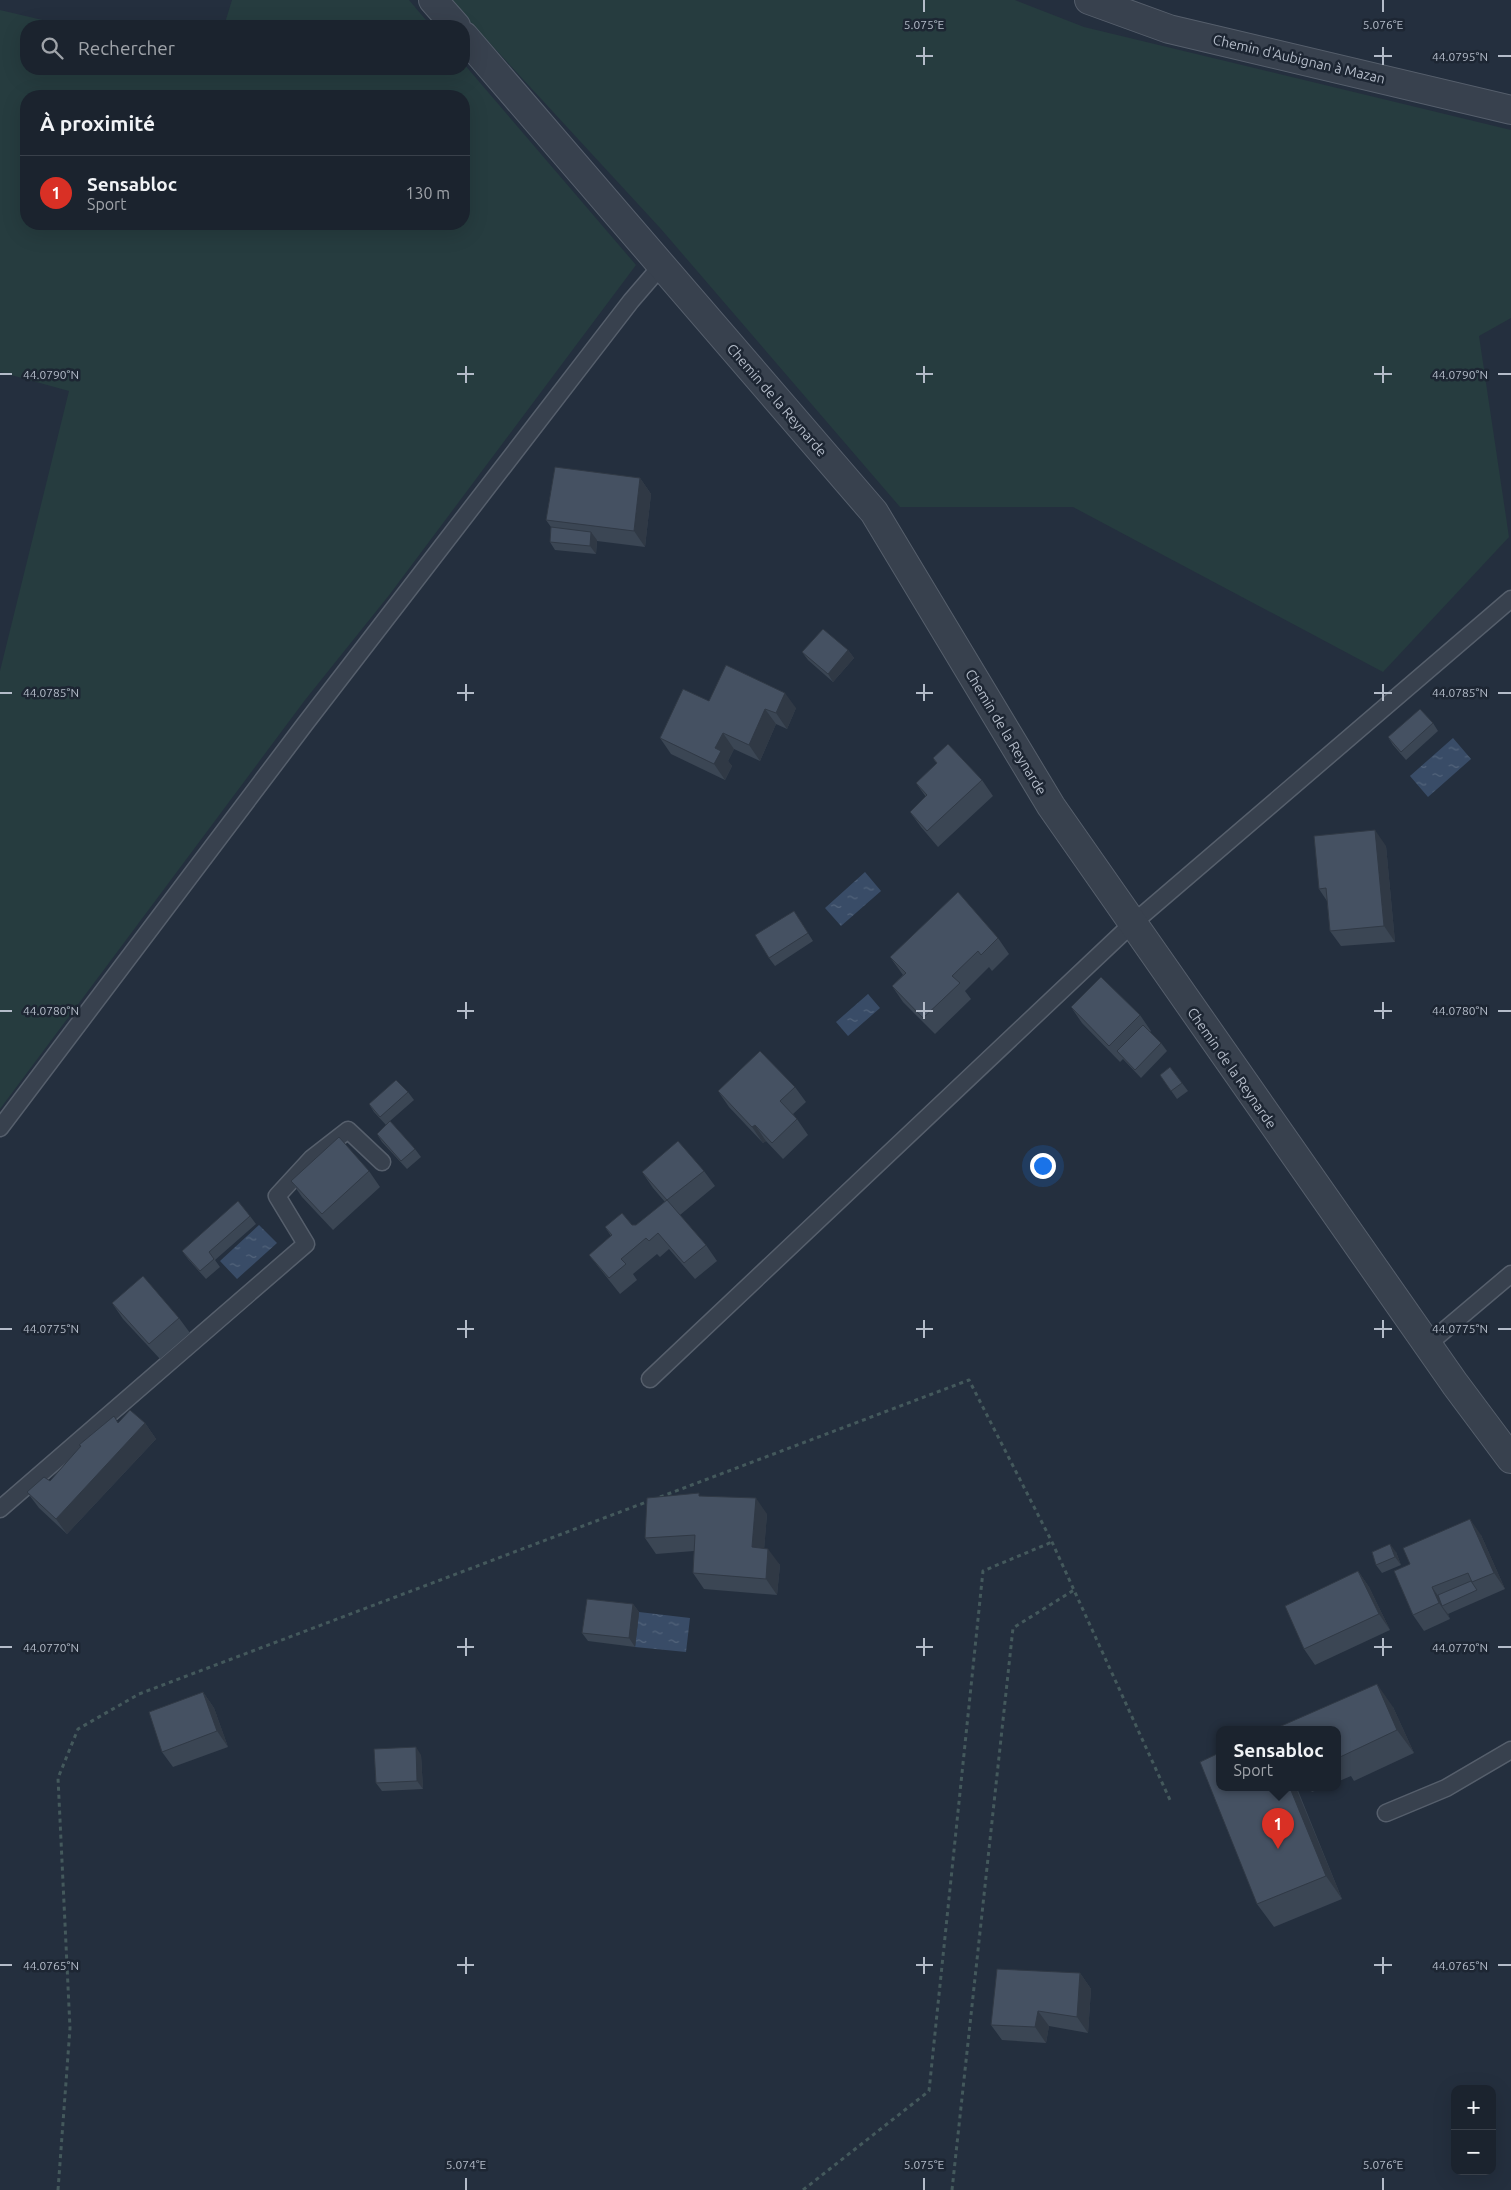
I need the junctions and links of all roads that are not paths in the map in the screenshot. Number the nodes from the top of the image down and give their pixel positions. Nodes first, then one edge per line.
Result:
1 (433, 0) edge
2 (1089, 0) edge
3 (451, 20) edge
4 (470, 43) edge
5 (1511, 110) edge
6 (662, 265) junction
7 (1511, 599) edge
8 (1132, 924) junction
9 (0, 1128) edge
10 (382, 1162) dead end
11 (1511, 1274) edge
12 (1427, 1345) junction
13 (650, 1379) dead end
14 (1511, 1459) edge
15 (0, 1509) edge
16 (1511, 1750) edge
17 (1386, 1813) dead end

1 - 3 street
2 - 5 street, Chemin d'Aubignan à Mazan
4 - 6 street, Chemin de la Reynarde
6 - 8 street, Chemin de la Reynarde
6 - 9 lane
7 - 8 lane
8 - 12 street, Chemin de la Reynarde
8 - 13 lane
10 - 15 lane
11 - 12 lane
12 - 14 street, Chemin de la Reynarde
16 - 17 lane

